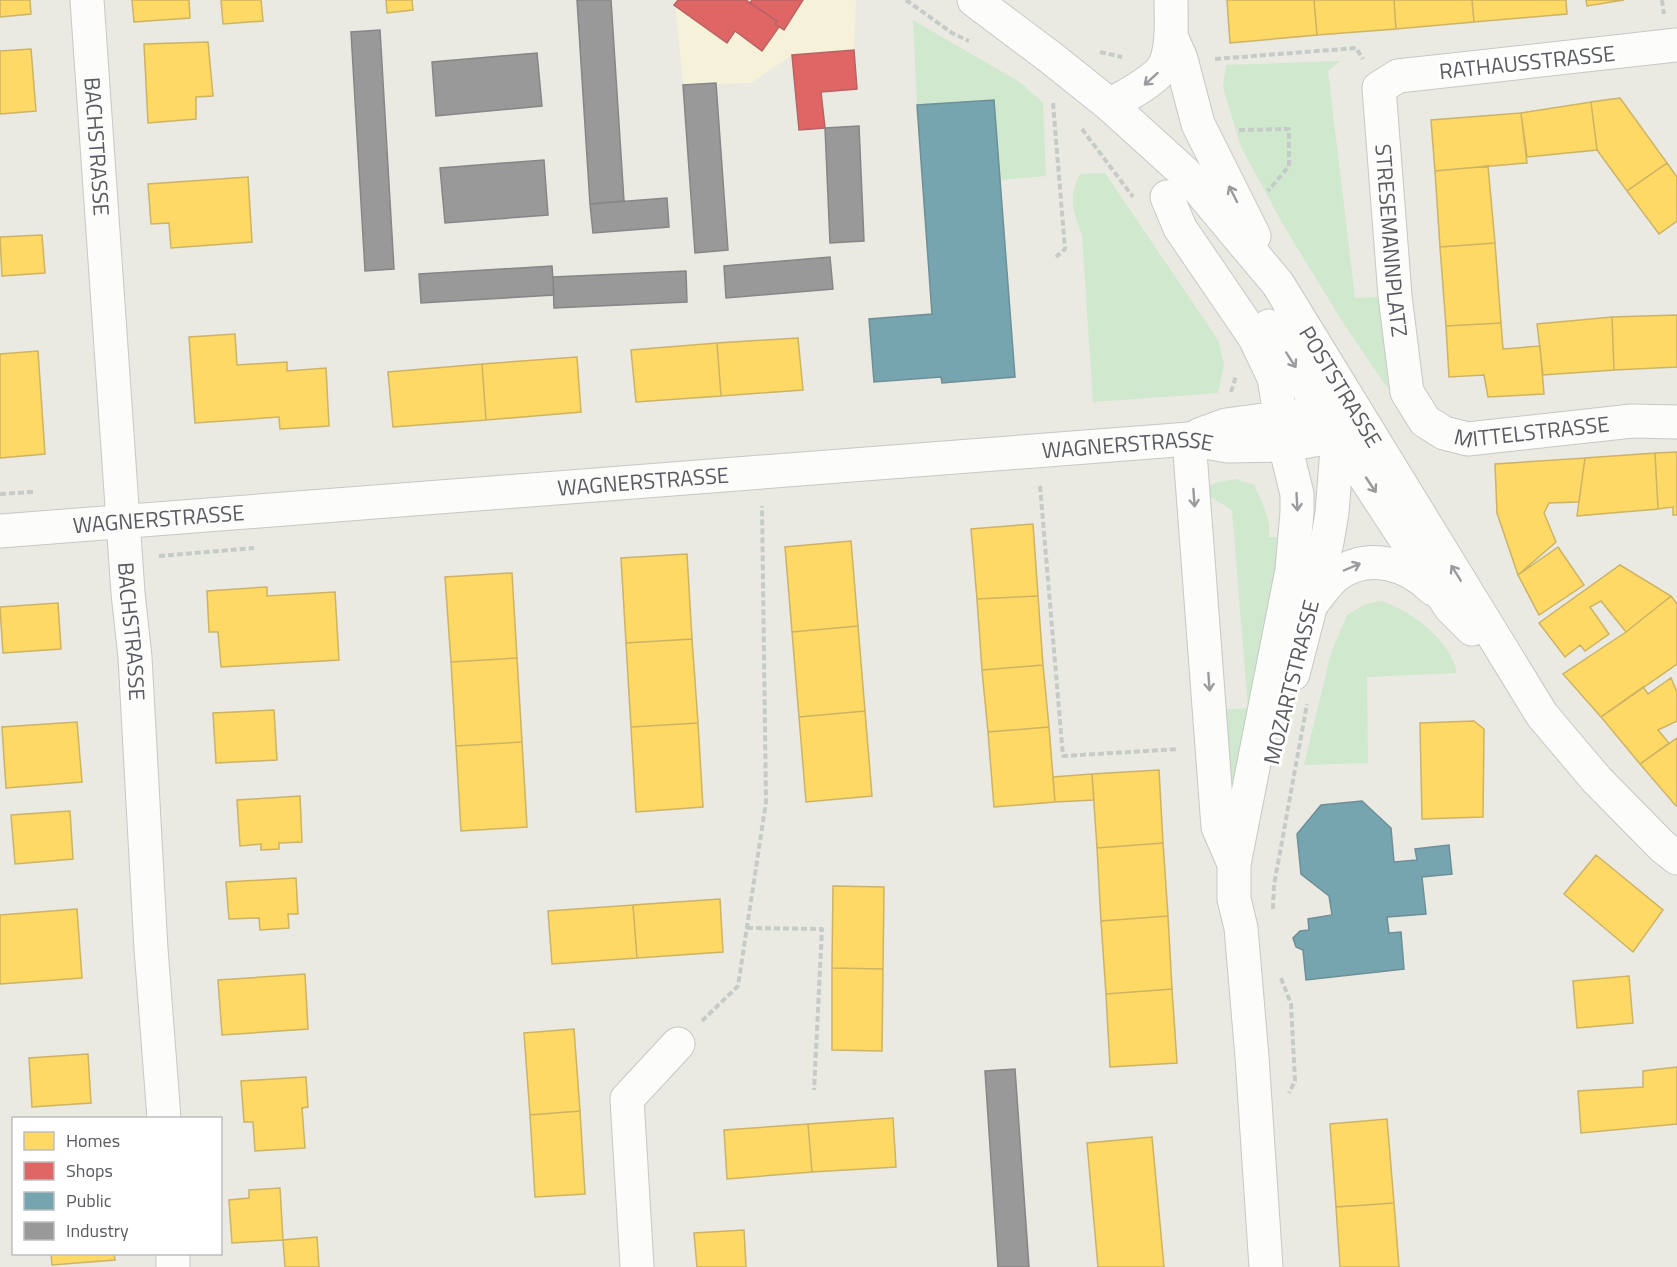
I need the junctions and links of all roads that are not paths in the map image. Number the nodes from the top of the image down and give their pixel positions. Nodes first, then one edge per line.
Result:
1 (87, 0) edge
2 (974, 0) edge
3 (1171, 0) edge
4 (1171, 36) junction
5 (1677, 45) edge
6 (1379, 88) joint
7 (1119, 114) junction
8 (1167, 197) junction
9 (1278, 284) junction
10 (1407, 392) joint
11 (1677, 422) edge
12 (1342, 425) junction
13 (1283, 431) junction
14 (1189, 440) junction
15 (123, 521) junction
16 (0, 531) edge
17 (1310, 606) junction
18 (1450, 607) junction
19 (1520, 676) junction
20 (1677, 858) edge
21 (1234, 864) junction
22 (1241, 928) junction
23 (678, 1044) road end
24 (164, 1117) edge
25 (637, 1267) edge
26 (1266, 1267) edge

1 - 15 street, BACHSTRASSE
2 - 7 street, POSTSTRASSE
3 - 4 street
4 -> 7 street
9 -> 4 street
5 - 6 street, RATHAUSSTRASSE
6 - 10 street, STRESEMANNPLATZ
7 - 8 street, POSTSTRASSE
7 - 9 street, POSTSTRASSE
8 -> 12 street, POSTSTRASSE
8 - 13 street, MOZARTSTRASSE
9 - 12 street, POSTSTRASSE
10 - 11 street, MITTELSTRASSE
12 - 13 street, WAGNERSTRASSE
12 - 17 street, MOZARTSTRASSE
12 -> 18 street, POSTSTRASSE
19 -> 12 street, POSTSTRASSE
13 - 14 street, WAGNERSTRASSE
13 -> 21 street, MOZARTSTRASSE
14 - 15 street, WAGNERSTRASSE
14 -> 21 street, MOZARTSTRASSE
15 - 16 street, WAGNERSTRASSE
15 - 24 street, BACHSTRASSE
17 -> 18 street
17 - 22 street, MOZARTSTRASSE
18 - 19 street, POSTSTRASSE
19 - 20 street, POSTSTRASSE
21 - 22 street, MOZARTSTRASSE
22 - 26 street, MOZARTSTRASSE
23 - 25 street

